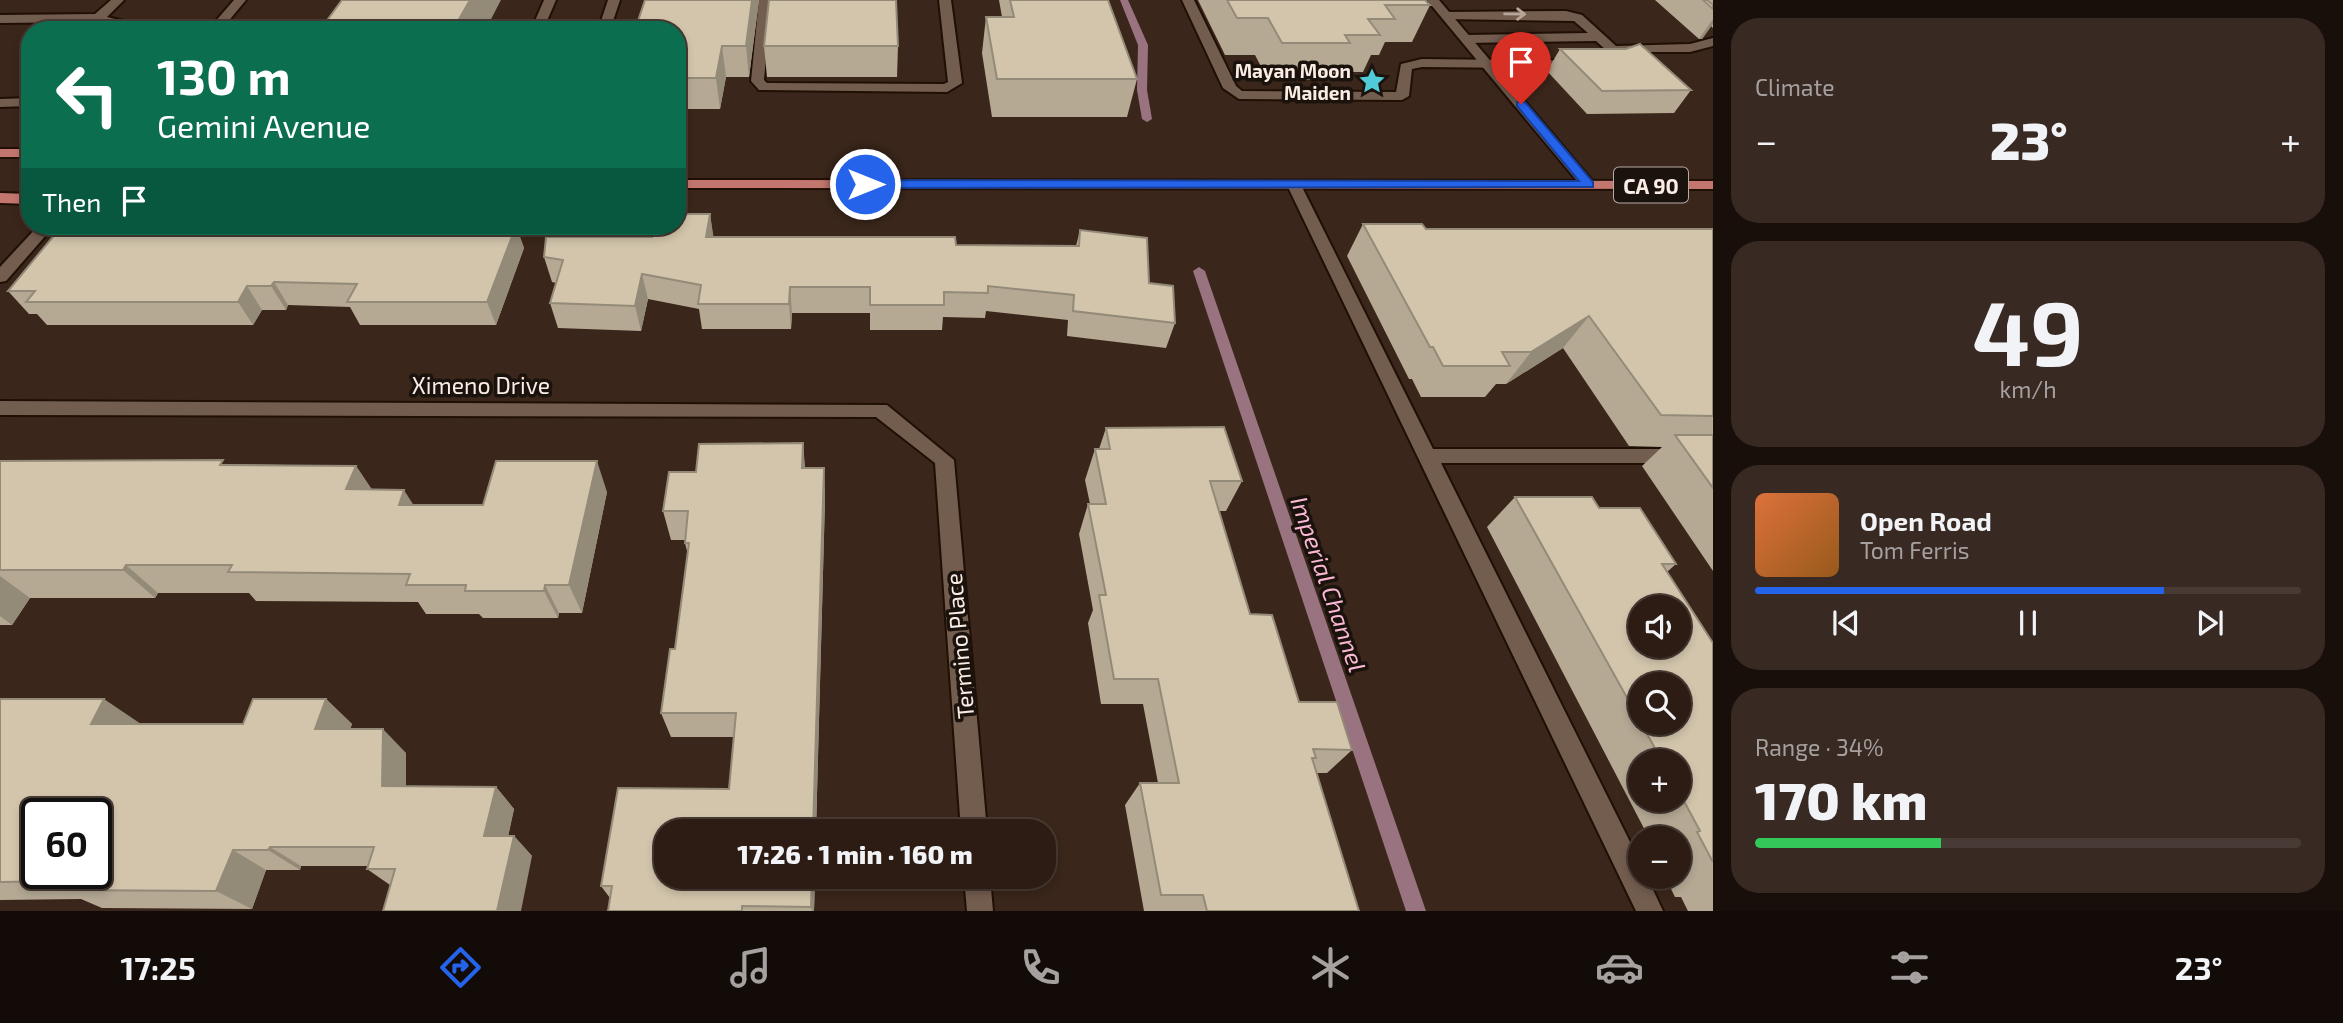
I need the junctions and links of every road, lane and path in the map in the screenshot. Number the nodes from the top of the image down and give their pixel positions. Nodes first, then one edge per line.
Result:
1 (118, 0) edge
2 (240, 0) edge
3 (550, 0) edge
4 (614, 0) edge
5 (765, 0) edge
6 (945, 0) edge
7 (1188, 0) edge
8 (1433, 0) edge
9 (1447, 16) junction
10 (98, 18) junction
11 (0, 19) edge
12 (109, 21) edge
13 (222, 21) edge
14 (541, 21) edge
15 (607, 21) edge
16 (1598, 37) junction
17 (1710, 37) edge
18 (1466, 39) junction
19 (1612, 49) junction
20 (1487, 64) junction
21 (21, 102) edge
22 (0, 103) edge
23 (0, 153) edge
24 (21, 153) edge
25 (686, 184) edge
26 (1294, 185) junction
27 (1588, 185) junction
28 (1713, 185) edge
29 (0, 198) edge
30 (21, 199) edge
31 (38, 235) edge
32 (0, 277) edge
33 (0, 408) edge
34 (1427, 456) junction
35 (1713, 456) edge
36 (944, 460) joint
37 (973, 819) edge
38 (978, 889) edge
39 (980, 911) edge
40 (1650, 911) edge

1 - 10 street
2 - 13 street
3 - 14 street
4 - 15 street
5 - 6 street
7 - 20 street
8 - 9 street
9 -> 16 street
9 - 18 street
10 - 11 street
10 - 12 street
16 - 18 street
16 - 19 street
17 - 19 street
18 - 20 street
19 - 20 street
20 - 27 street
21 - 22 street
23 - 24 main road
25 - 26 main road, CA 90
26 - 27 main road, CA 90
26 - 34 street
27 - 28 main road, CA 90
29 - 30 main road
31 - 32 street
33 - 36 street, Ximeno Drive
34 - 35 street
34 - 40 street
36 - 37 street, Termino Place
38 - 39 street

